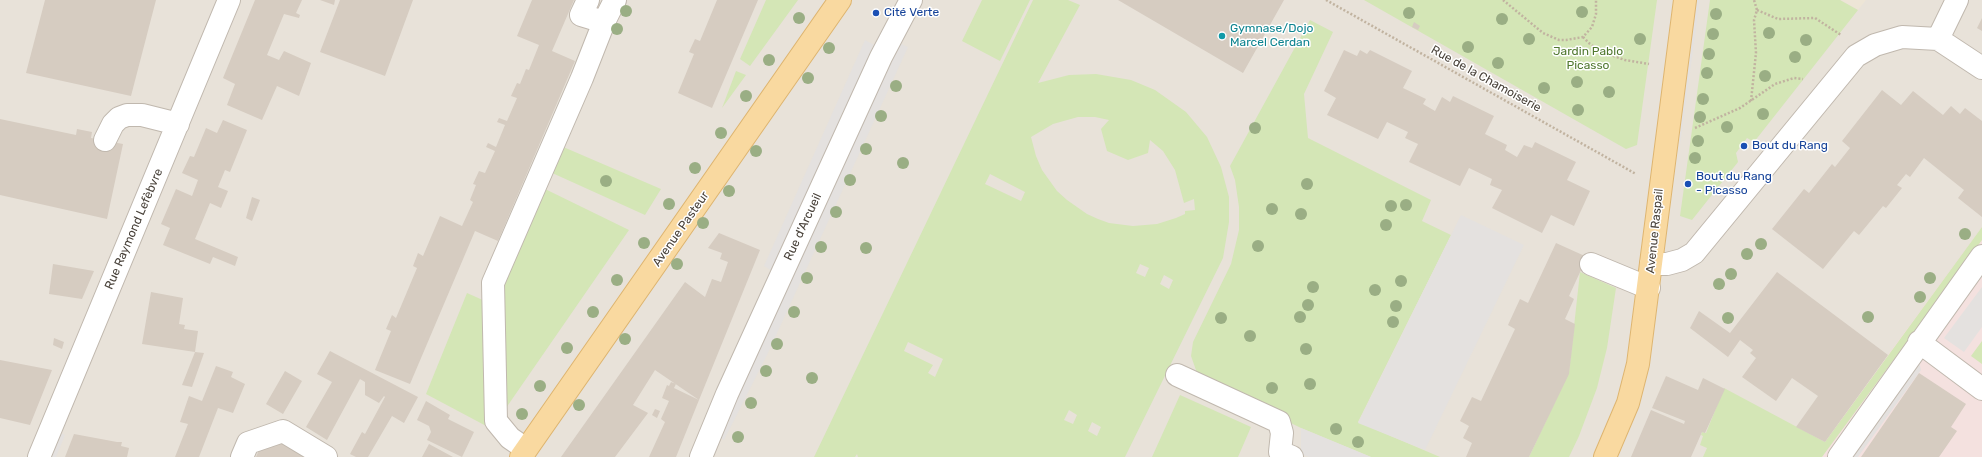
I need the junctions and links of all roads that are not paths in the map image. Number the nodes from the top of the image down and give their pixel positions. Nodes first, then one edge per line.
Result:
1 (229, 0) edge
2 (588, 0) edge
3 (615, 0) edge
4 (840, 0) edge
5 (911, 0) edge
6 (1684, 0) edge
7 (1957, 0) edge
8 (604, 22) junction
9 (1938, 39) junction
10 (1982, 68) edge
11 (178, 124) junction
12 (105, 140) dead end
13 (1982, 256) edge
14 (1591, 264) dead end
15 (1652, 264) junction
16 (1649, 288) junction
17 (1919, 342) junction
18 (1177, 375) dead end
19 (1982, 389) edge
20 (523, 453) edge
21 (39, 457) edge
22 (242, 457) edge
23 (326, 457) edge
24 (702, 457) edge
25 (1292, 457) edge
26 (1605, 457) edge
27 (1839, 457) edge

1 - 11 street, Rue Raymond Lefèbvre
2 - 8 street
3 - 8 street
4 - 20 main road, Avenue Pasteur
5 - 24 street, Rue d'Arcueil
6 - 15 main road, Avenue Raspail
7 - 9 street
8 - 20 street
9 - 10 street
9 - 15 street
11 - 12 street
11 - 21 street, Rue Raymond Lefèbvre
13 - 17 street
14 - 16 street
15 - 16 main road, Avenue Raspail
16 - 26 main road, Avenue Raspail
17 - 19 street
17 - 27 street
18 - 25 street
22 - 23 street

